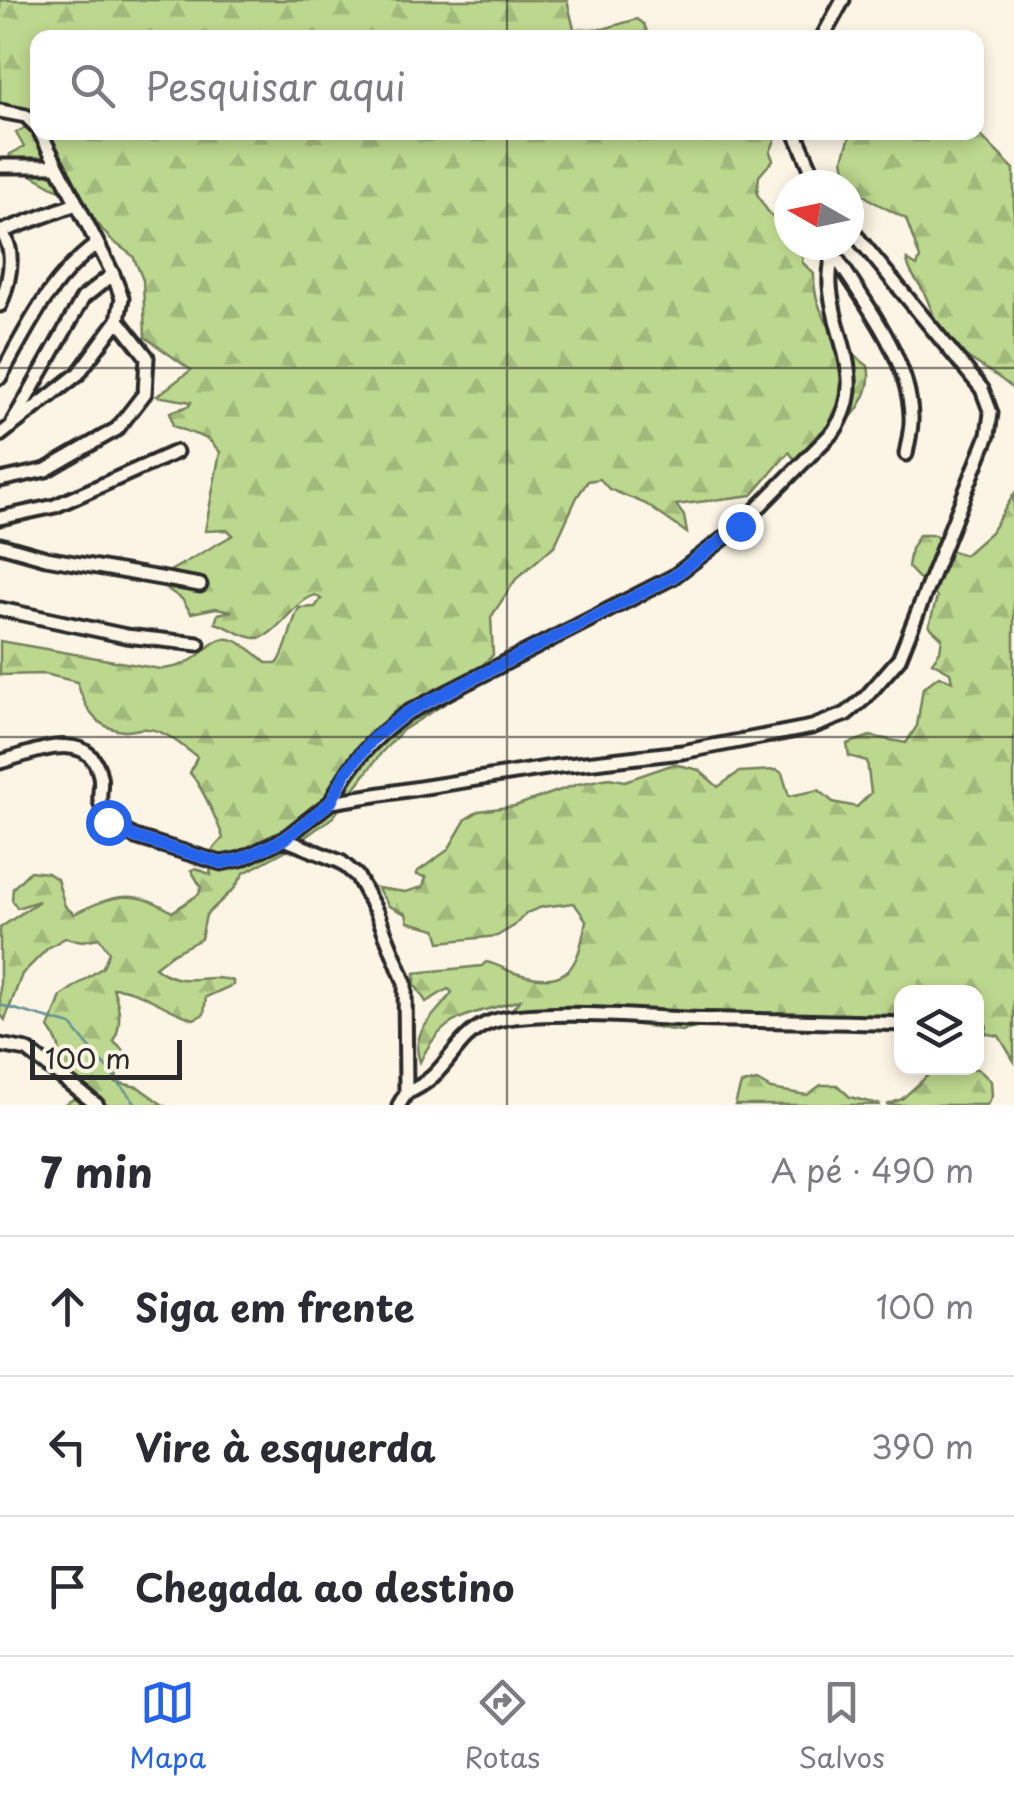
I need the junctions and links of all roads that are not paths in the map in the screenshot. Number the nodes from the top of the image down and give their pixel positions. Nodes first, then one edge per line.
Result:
1 (842, 0) edge
2 (826, 30) edge
3 (0, 111) edge
4 (30, 120) edge
5 (44, 140) edge
6 (798, 140) edge
7 (0, 166) edge
8 (57, 166) junction
9 (811, 170) edge
10 (76, 204) junction
11 (1, 231) edge
12 (97, 244) junction
13 (864, 245) edge
14 (833, 260) edge
15 (841, 260) edge
16 (113, 274) junction
17 (0, 305) edge
18 (118, 320) junction
19 (0, 377) edge
20 (5, 431) edge
21 (176, 452) dead end
22 (906, 454) dead end
23 (0, 480) edge
24 (0, 518) edge
25 (0, 545) edge
26 (200, 585) dead end
27 (0, 609) edge
28 (198, 644) dead end
29 (0, 762) edge
30 (331, 802) junction
31 (284, 839) junction
32 (894, 1024) edge
33 (0, 1045) edge
34 (402, 1102) edge
35 (97, 1105) edge

1 - 2 street
3 - 4 street
5 - 8 street
6 - 9 street
7 - 8 street
8 - 10 street
10 - 11 street
10 - 12 street
11 - 17 street
12 - 16 street
12 - 19 street
13 - 30 street
14 - 30 street
15 - 22 street
16 - 18 street
16 - 20 street
18 - 20 street
18 - 23 street
21 - 24 street
25 - 26 street
27 - 28 street
29 - 31 street
30 - 31 street
31 - 34 street
32 - 34 street
33 - 35 street

